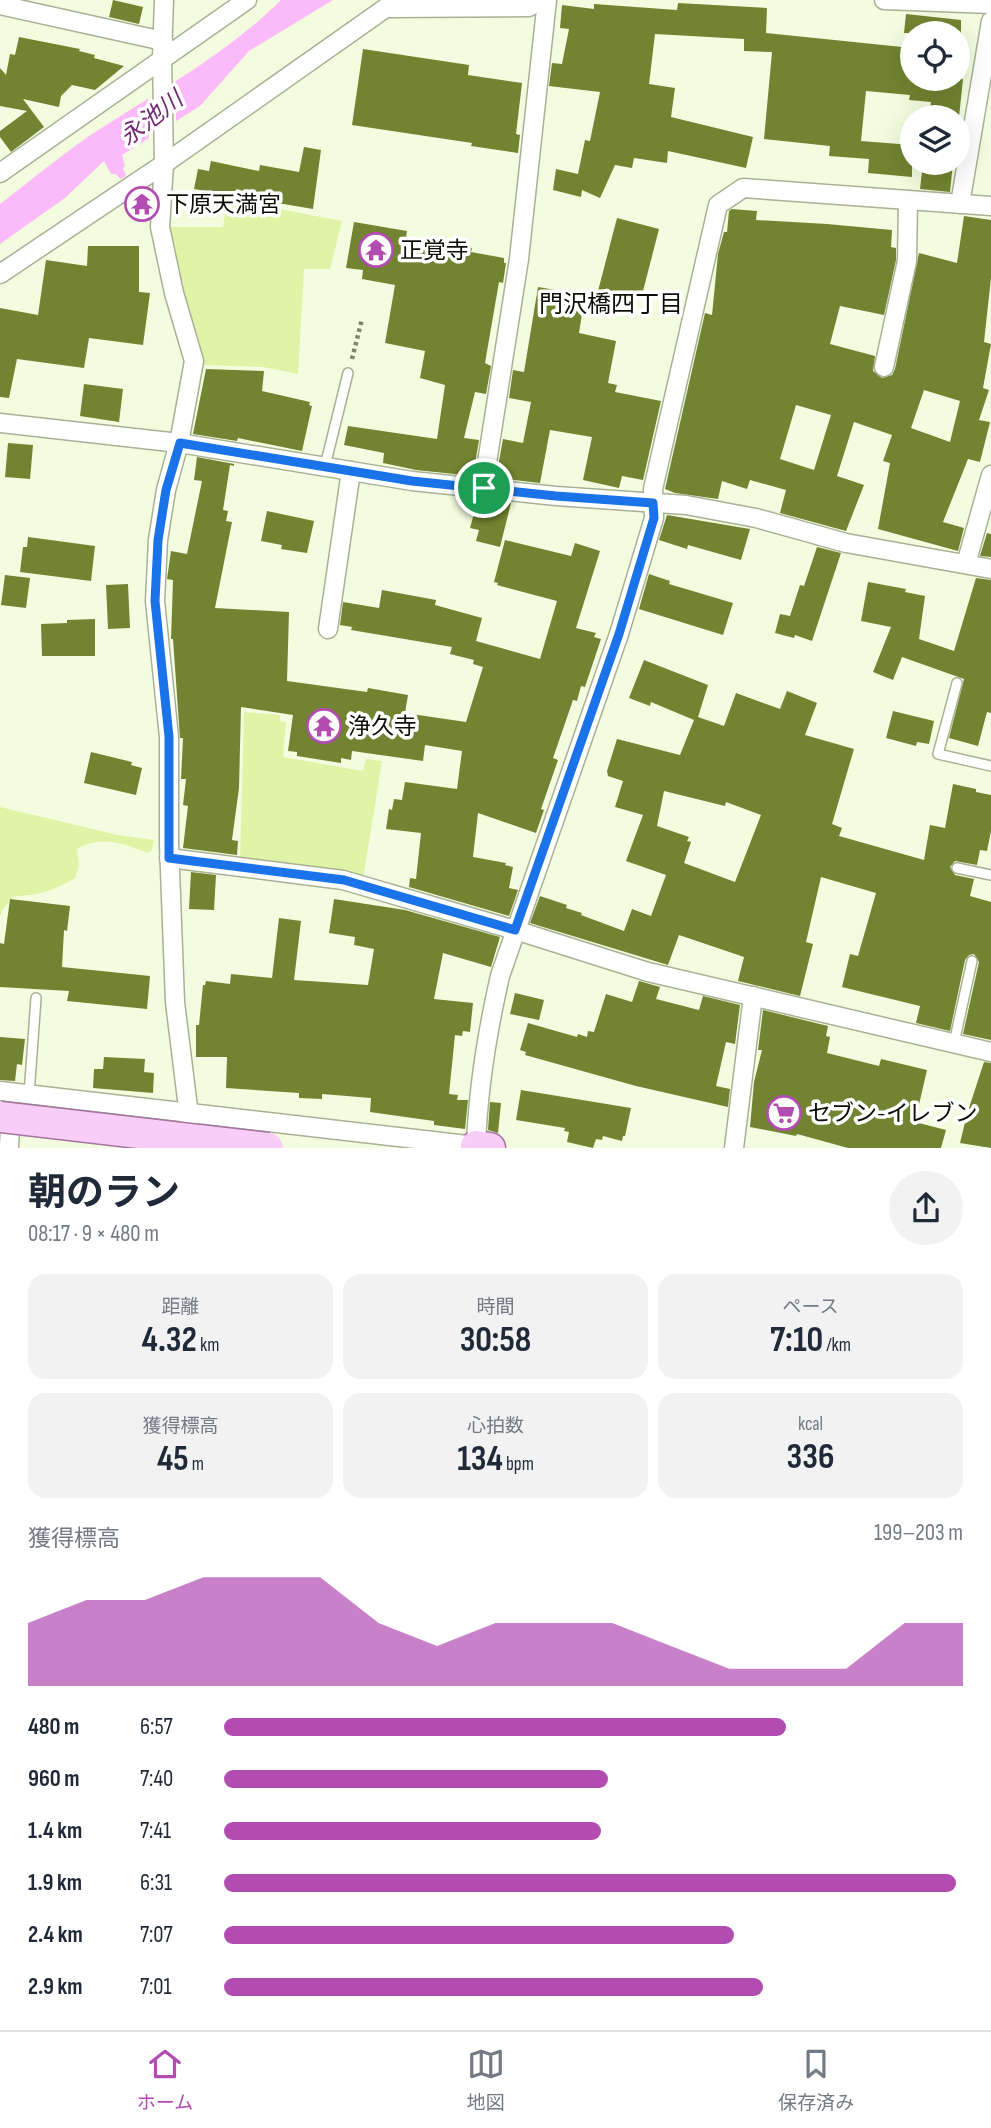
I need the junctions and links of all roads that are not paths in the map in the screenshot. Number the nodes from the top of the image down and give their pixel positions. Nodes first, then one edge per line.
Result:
1 (164, 0) edge
2 (247, 0) edge
3 (541, 0) edge
4 (547, 0) edge
5 (884, 0) edge
6 (932, 1) edge
7 (392, 4) edge
8 (991, 4) edge
9 (0, 5) edge
10 (991, 21) edge
11 (163, 56) junction
12 (164, 159) junction
13 (0, 173) edge
14 (908, 201) junction
15 (960, 204) junction
16 (991, 206) edge
17 (0, 274) edge
18 (884, 367) dead end
19 (348, 373) road end
20 (0, 423) edge
21 (180, 443) junction
22 (325, 466) junction
23 (352, 471) junction
24 (991, 475) edge
25 (484, 488) junction
26 (653, 503) junction
27 (966, 564) junction
28 (991, 569) edge
29 (328, 629) dead end
30 (957, 683) dead end
31 (991, 766) edge
32 (169, 858) junction
33 (957, 868) dead end
34 (991, 875) edge
35 (515, 930) junction
36 (972, 961) dead end
37 (753, 996) junction
38 (36, 998) dead end
39 (954, 1043) junction
40 (991, 1052) edge
41 (10, 1099) edge
42 (188, 1113) junction
43 (10, 1147) edge
44 (483, 1147) edge
45 (194, 1148) edge
46 (268, 1148) edge
47 (734, 1148) edge

1 - 11 street
2 - 11 street
3 - 7 street
4 - 25 street
5 - 6 street
6 - 8 street
7 - 12 street
9 - 11 street
10 - 15 street
11 - 12 street
11 - 13 street
12 - 17 street
12 - 21 street
14 - 15 street
14 - 18 street
14 - 26 street
15 - 16 street
19 - 22 lane
20 - 21 street
21 - 22 street
21 - 32 street
22 - 23 street
23 - 25 street
23 - 29 street
24 - 27 street
25 - 26 street
26 - 27 street
26 - 35 street
27 - 28 street
30 - 31 lane
32 - 35 street
32 - 42 street
33 - 34 lane
35 - 37 street
35 - 44 street
36 - 39 lane
37 - 39 street
37 - 47 street
38 - 41 lane
39 - 40 street
41 - 42 street
41 - 43 street
41 - 46 main road, bridge
42 - 44 street
42 - 45 street

